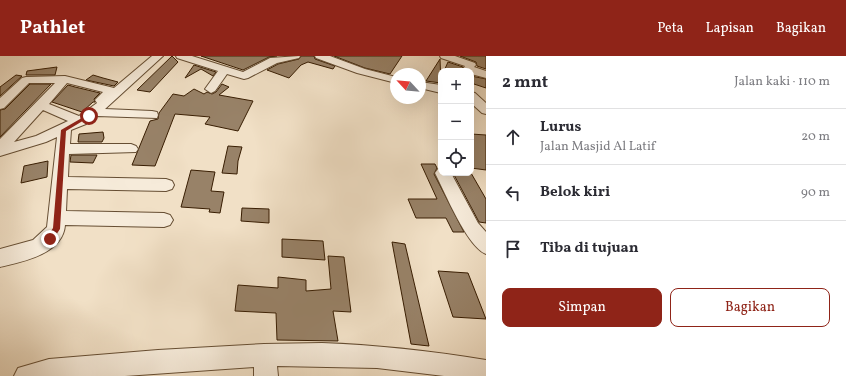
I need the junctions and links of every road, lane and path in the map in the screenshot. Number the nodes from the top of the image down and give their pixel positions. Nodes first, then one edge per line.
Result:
1 (158, 56) edge
2 (181, 56) edge
3 (295, 56) edge
4 (320, 56) edge
5 (444, 56) edge
6 (479, 56) edge
7 (468, 68) edge
8 (474, 70) edge
9 (224, 71) junction
10 (486, 74) edge
11 (390, 78) edge
12 (65, 80) junction
13 (426, 86) edge
14 (438, 88) edge
15 (211, 89) dead end
16 (474, 99) edge
17 (0, 105) edge
18 (40, 105) junction
19 (486, 110) edge
20 (95, 112) junction
21 (152, 115) dead end
22 (78, 120) junction
23 (64, 130) junction
24 (0, 145) edge
25 (62, 149) junction
26 (132, 149) dead end
27 (0, 151) edge
28 (446, 176) edge
29 (59, 183) junction
30 (166, 185) dead end
31 (58, 218) junction
32 (164, 220) dead end
33 (479, 229) edge
34 (486, 246) edge
35 (0, 258) edge
36 (265, 365) edge
37 (152, 369) edge
38 (486, 372) edge
39 (26, 376) edge

1 - 20 street
2 - 9 street
3 - 9 street
4 - 11 street
5 - 7 street
6 - 7 street
8 - 10 street
9 - 15 street
12 - 17 street
12 - 18 street
12 - 22 street
13 - 14 street
16 - 19 street
18 - 22 street
18 - 24 street
20 - 21 street
20 - 22 street
22 - 23 street
23 - 25 street
23 - 27 street
25 - 26 street
25 - 29 street
28 - 33 street
29 - 30 street
29 - 31 street
31 - 32 street
31 - 35 street
33 - 34 street
36 - 37 street
36 - 38 street
37 - 39 street

